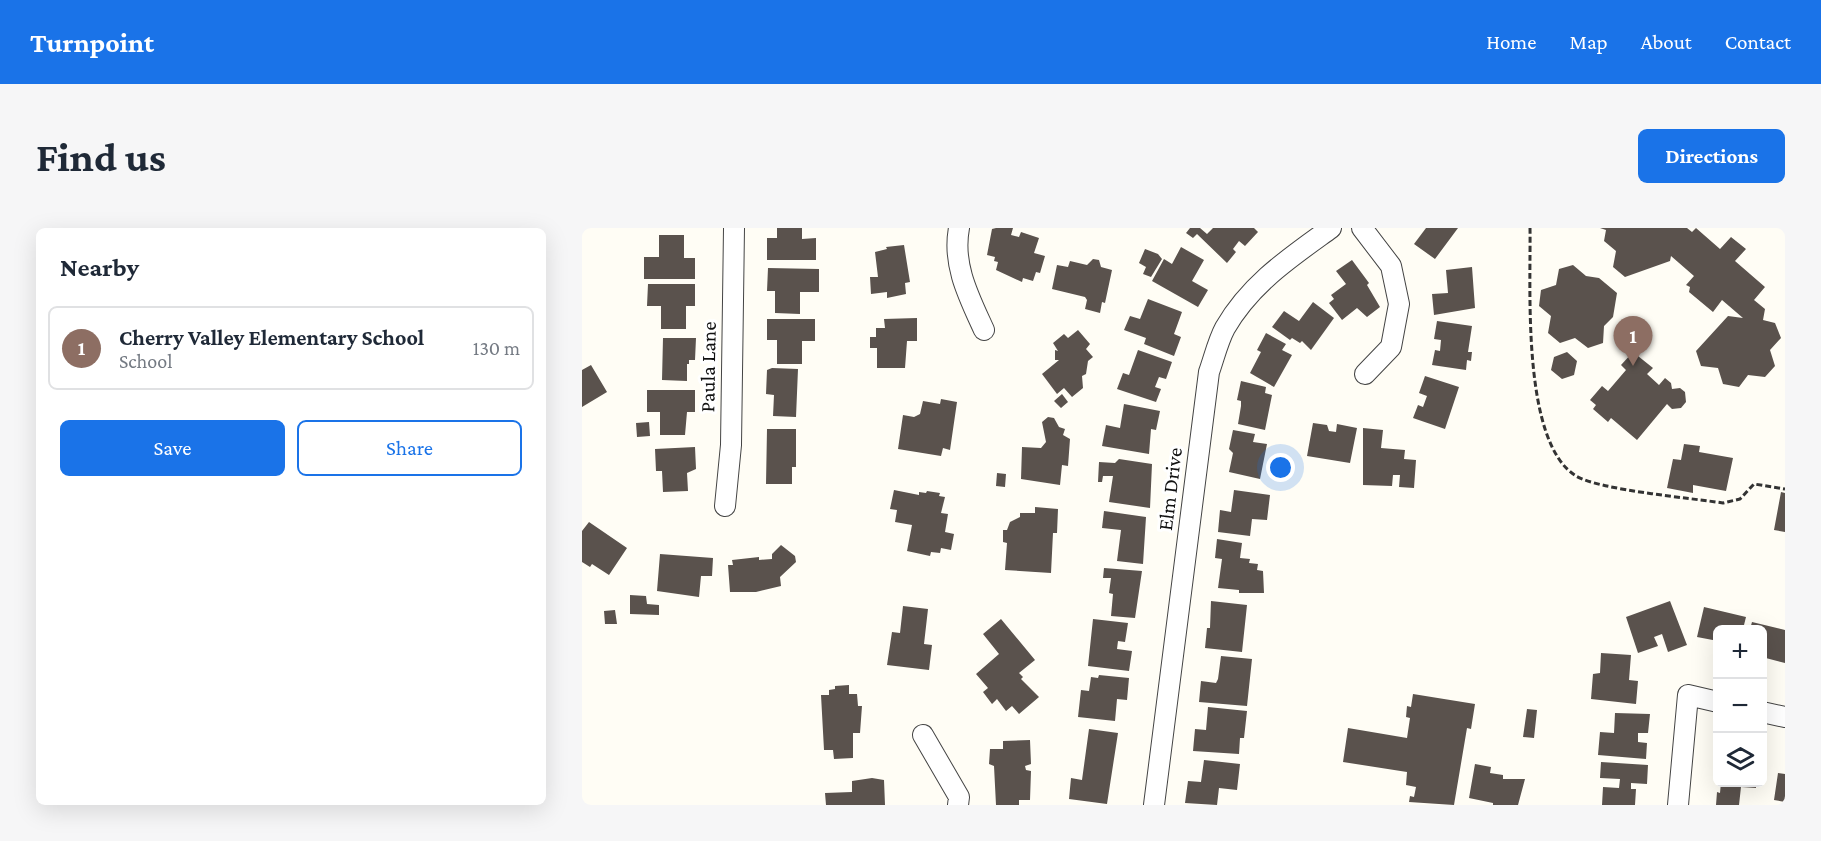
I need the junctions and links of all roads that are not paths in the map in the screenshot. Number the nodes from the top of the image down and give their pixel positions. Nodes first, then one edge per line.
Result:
1 (734, 228) edge
2 (959, 228) edge
3 (1331, 228) edge
4 (1362, 228) edge
5 (984, 330) dead end
6 (1365, 374) dead end
7 (725, 506) dead end
8 (1713, 701) edge
9 (1767, 713) edge
10 (1785, 717) edge
11 (923, 735) dead end
12 (958, 805) edge
13 (1154, 805) edge
14 (1678, 805) edge

1 - 7 street, Paula Lane
2 - 5 street
3 - 13 street, Elm Drive
4 - 6 street
8 - 14 street
9 - 10 street
11 - 12 street

